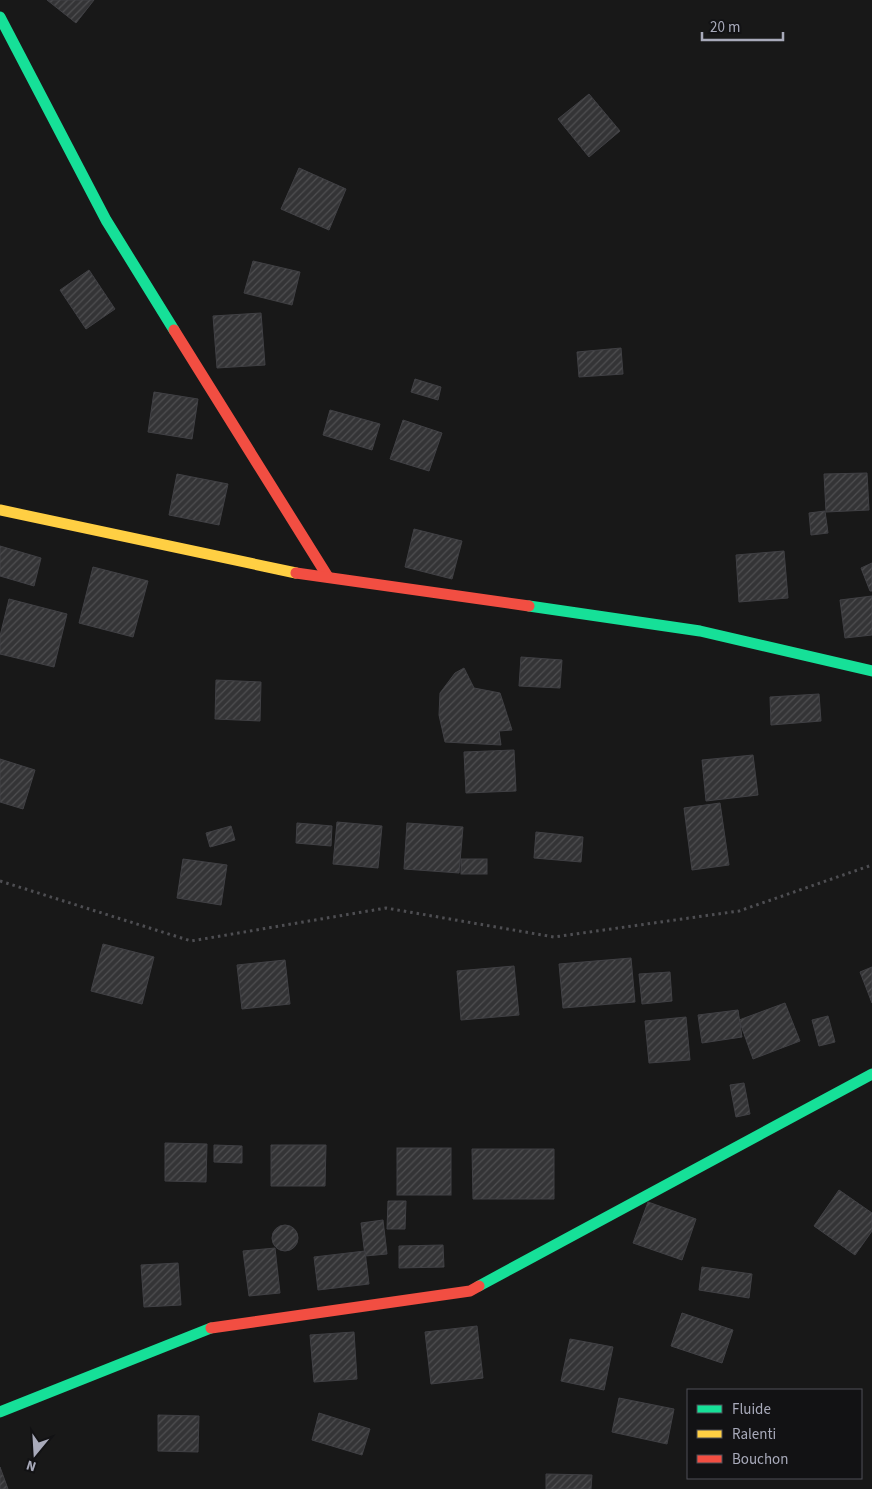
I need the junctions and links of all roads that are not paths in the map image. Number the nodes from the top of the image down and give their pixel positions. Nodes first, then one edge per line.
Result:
1 (0, 17) edge
2 (0, 510) edge
3 (328, 577) junction
4 (872, 671) edge
5 (872, 1074) edge
6 (0, 1412) edge

1 - 3 street
2 - 3 street
3 - 4 street
5 - 6 street

